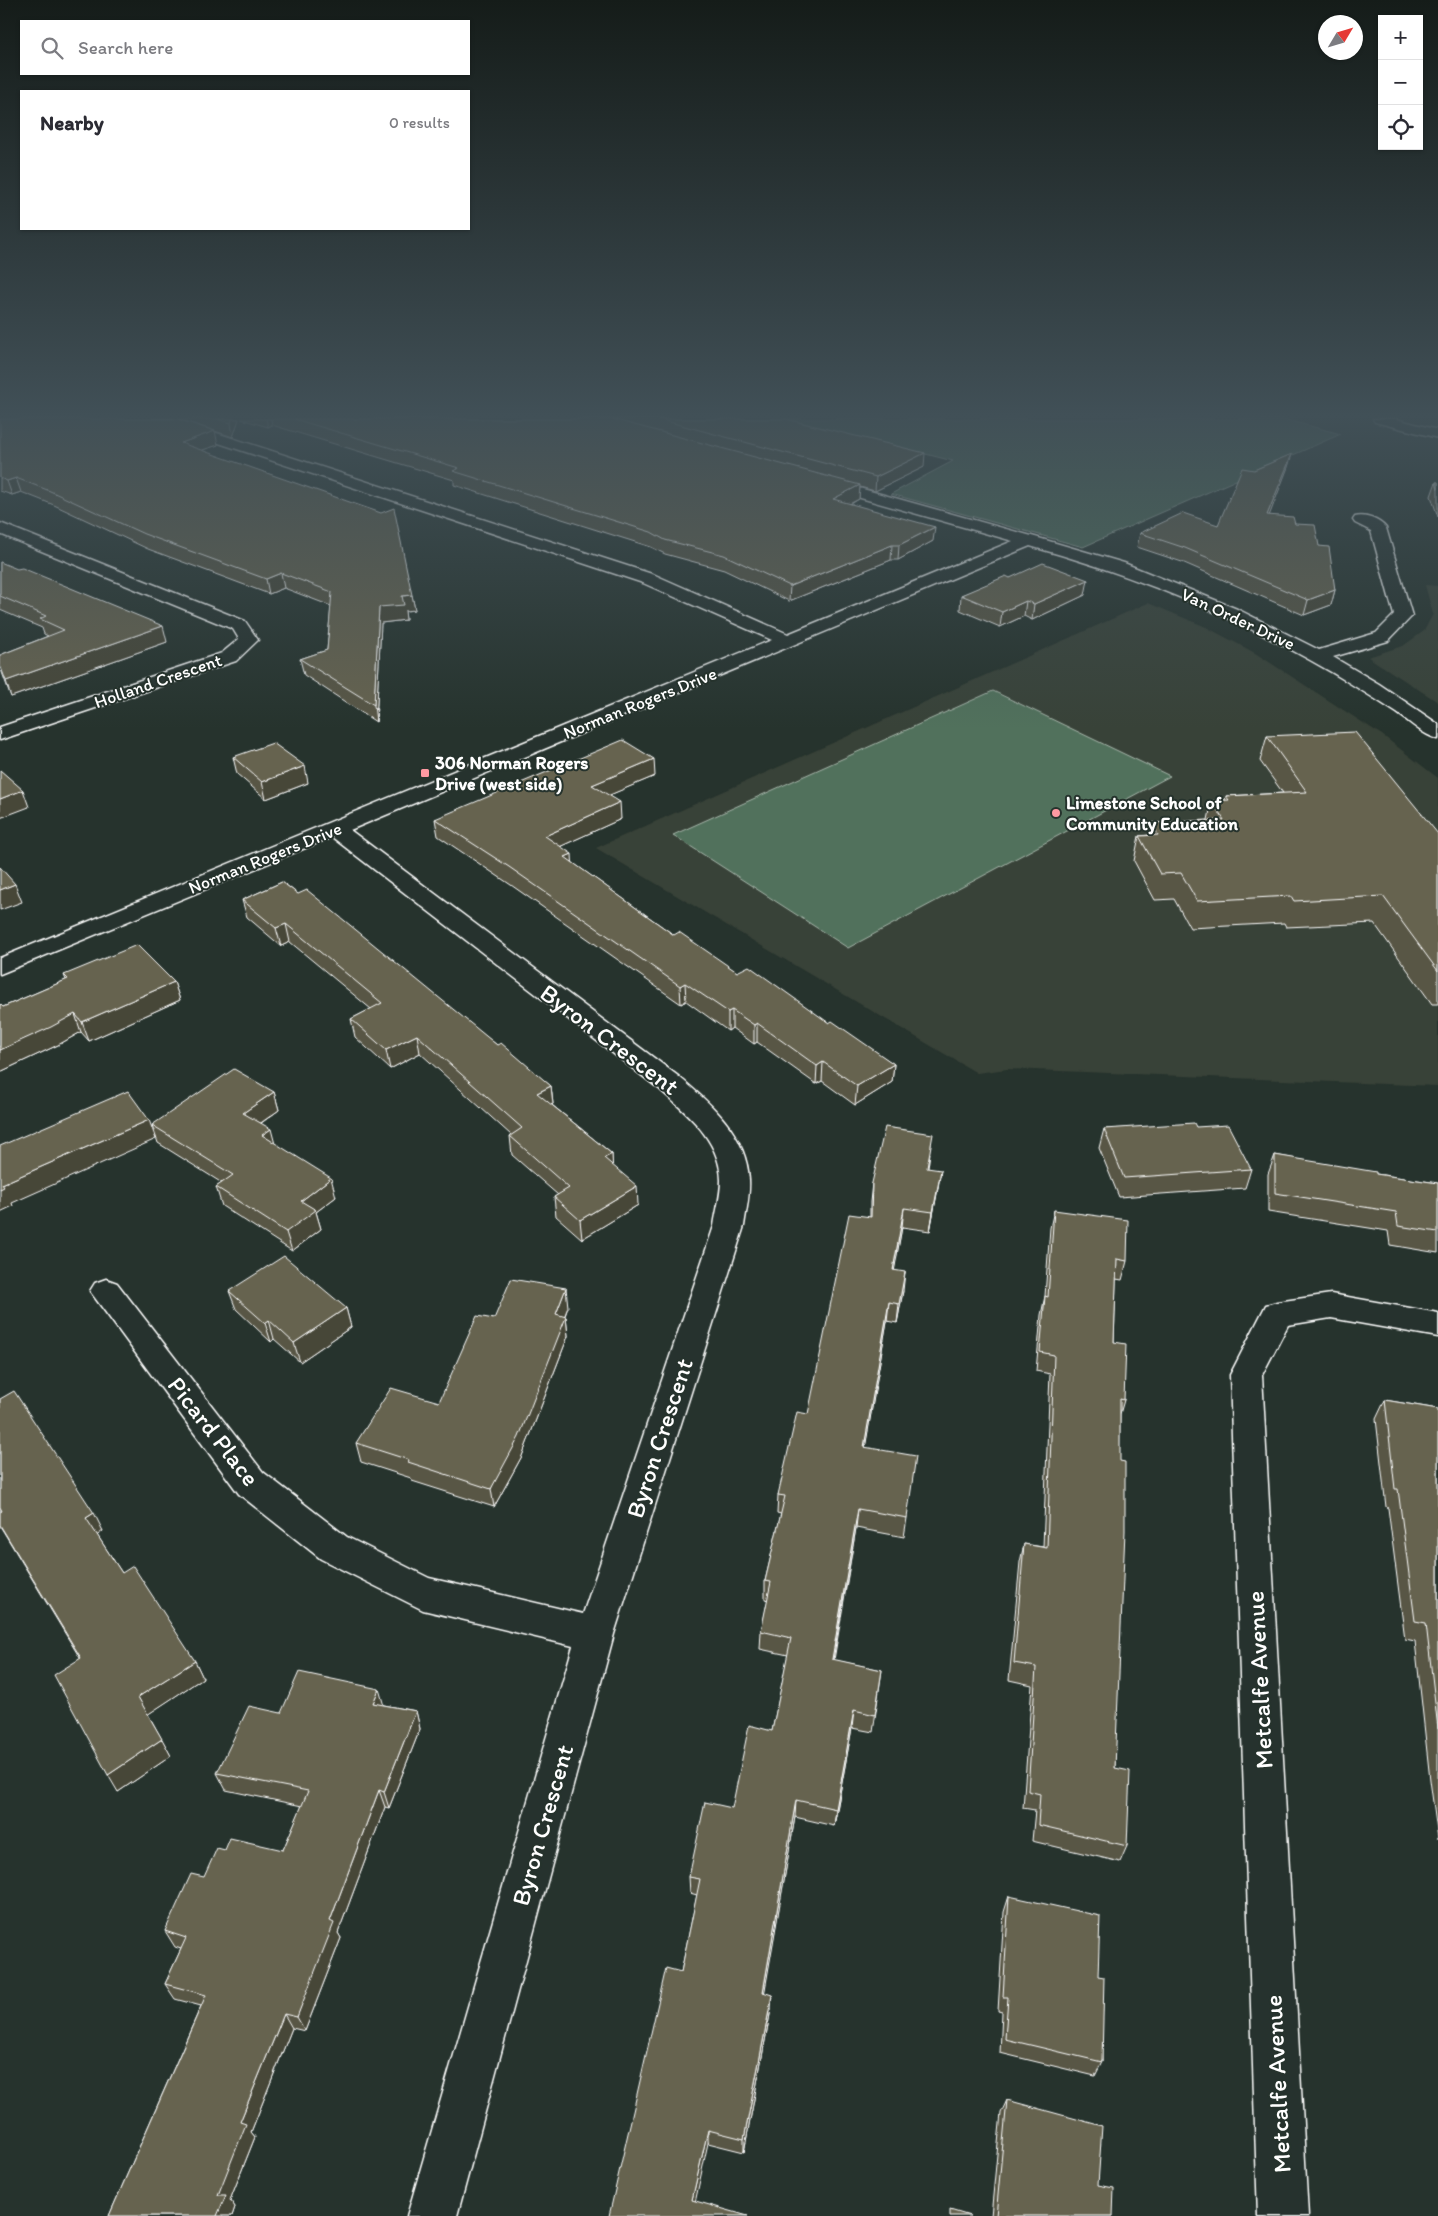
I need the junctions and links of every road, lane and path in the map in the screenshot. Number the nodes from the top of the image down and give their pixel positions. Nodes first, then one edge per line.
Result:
1 (476, 522) edge
2 (965, 522) edge
3 (1366, 522) edge
4 (0, 528) edge
5 (1029, 540) junction
6 (789, 641) junction
7 (1317, 656) junction
8 (1438, 733) edge
9 (0, 734) edge
10 (335, 829) junction
11 (0, 967) edge
12 (106, 1291) dead end
13 (1438, 1325) edge
14 (595, 1634) junction
15 (432, 2216) edge
16 (1283, 2216) edge

1 - 6 street
2 - 5 street, Van Order Drive
3 - 7 street
4 - 9 street, Holland Crescent
5 - 6 street, Norman Rogers Drive
5 - 7 street, Van Order Drive
6 - 10 street, Norman Rogers Drive
7 - 8 street, Van Order Drive
10 - 11 street, Norman Rogers Drive
10 - 14 street, Byron Crescent
12 - 14 street, Picard Place
13 - 16 street, Metcalfe Avenue
14 - 15 street, Byron Crescent

